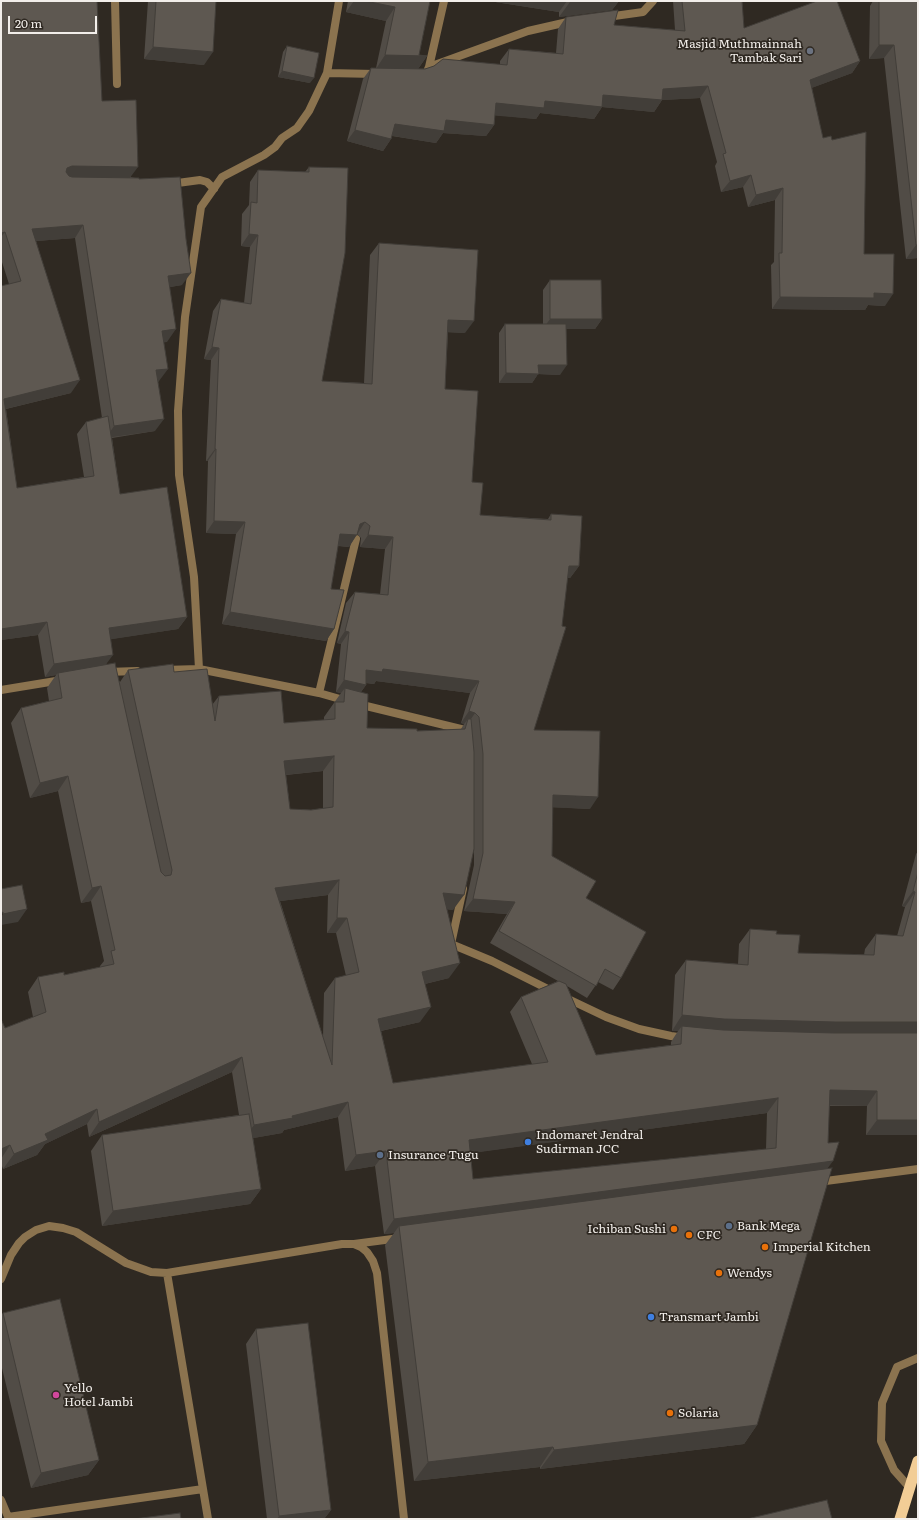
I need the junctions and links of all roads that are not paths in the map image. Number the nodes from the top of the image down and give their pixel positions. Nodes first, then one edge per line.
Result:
1 (116, 1) edge
2 (339, 1) edge
3 (444, 1) edge
4 (653, 1) edge
5 (598, 18) edge
6 (584, 20) edge
7 (327, 73) junction
8 (387, 75) edge
9 (117, 84) dead end
10 (161, 185) edge
11 (214, 189) junction
12 (356, 540) edge
13 (199, 669) junction
14 (107, 675) edge
15 (70, 678) edge
16 (1, 690) edge
17 (319, 693) junction
18 (466, 745) edge
19 (466, 879) edge
20 (692, 1038) edge
21 (918, 1169) edge
22 (808, 1184) edge
23 (409, 1237) edge
24 (354, 1244) junction
25 (167, 1273) junction
26 (1, 1279) edge
27 (918, 1358) edge
28 (918, 1461) edge
29 (910, 1488) junction
30 (203, 1489) junction
31 (1, 1500) edge
32 (8, 1518) edge
33 (208, 1519) edge
34 (404, 1519) edge
35 (900, 1519) edge

1 - 9 street
2 - 7 street
3 - 6 street
4 - 5 street
7 - 8 street
7 - 11 street
10 - 11 street
11 - 13 street
12 - 17 street
13 - 14 street
13 - 17 street
15 - 16 street
17 - 18 street
19 - 20 street
21 - 22 street
23 - 24 street
24 - 25 street
24 - 34 street
25 - 26 street
25 - 30 street
27 - 29 street
28 - 29 highway
29 - 35 highway
30 - 32 street
30 - 33 street
31 - 32 street

